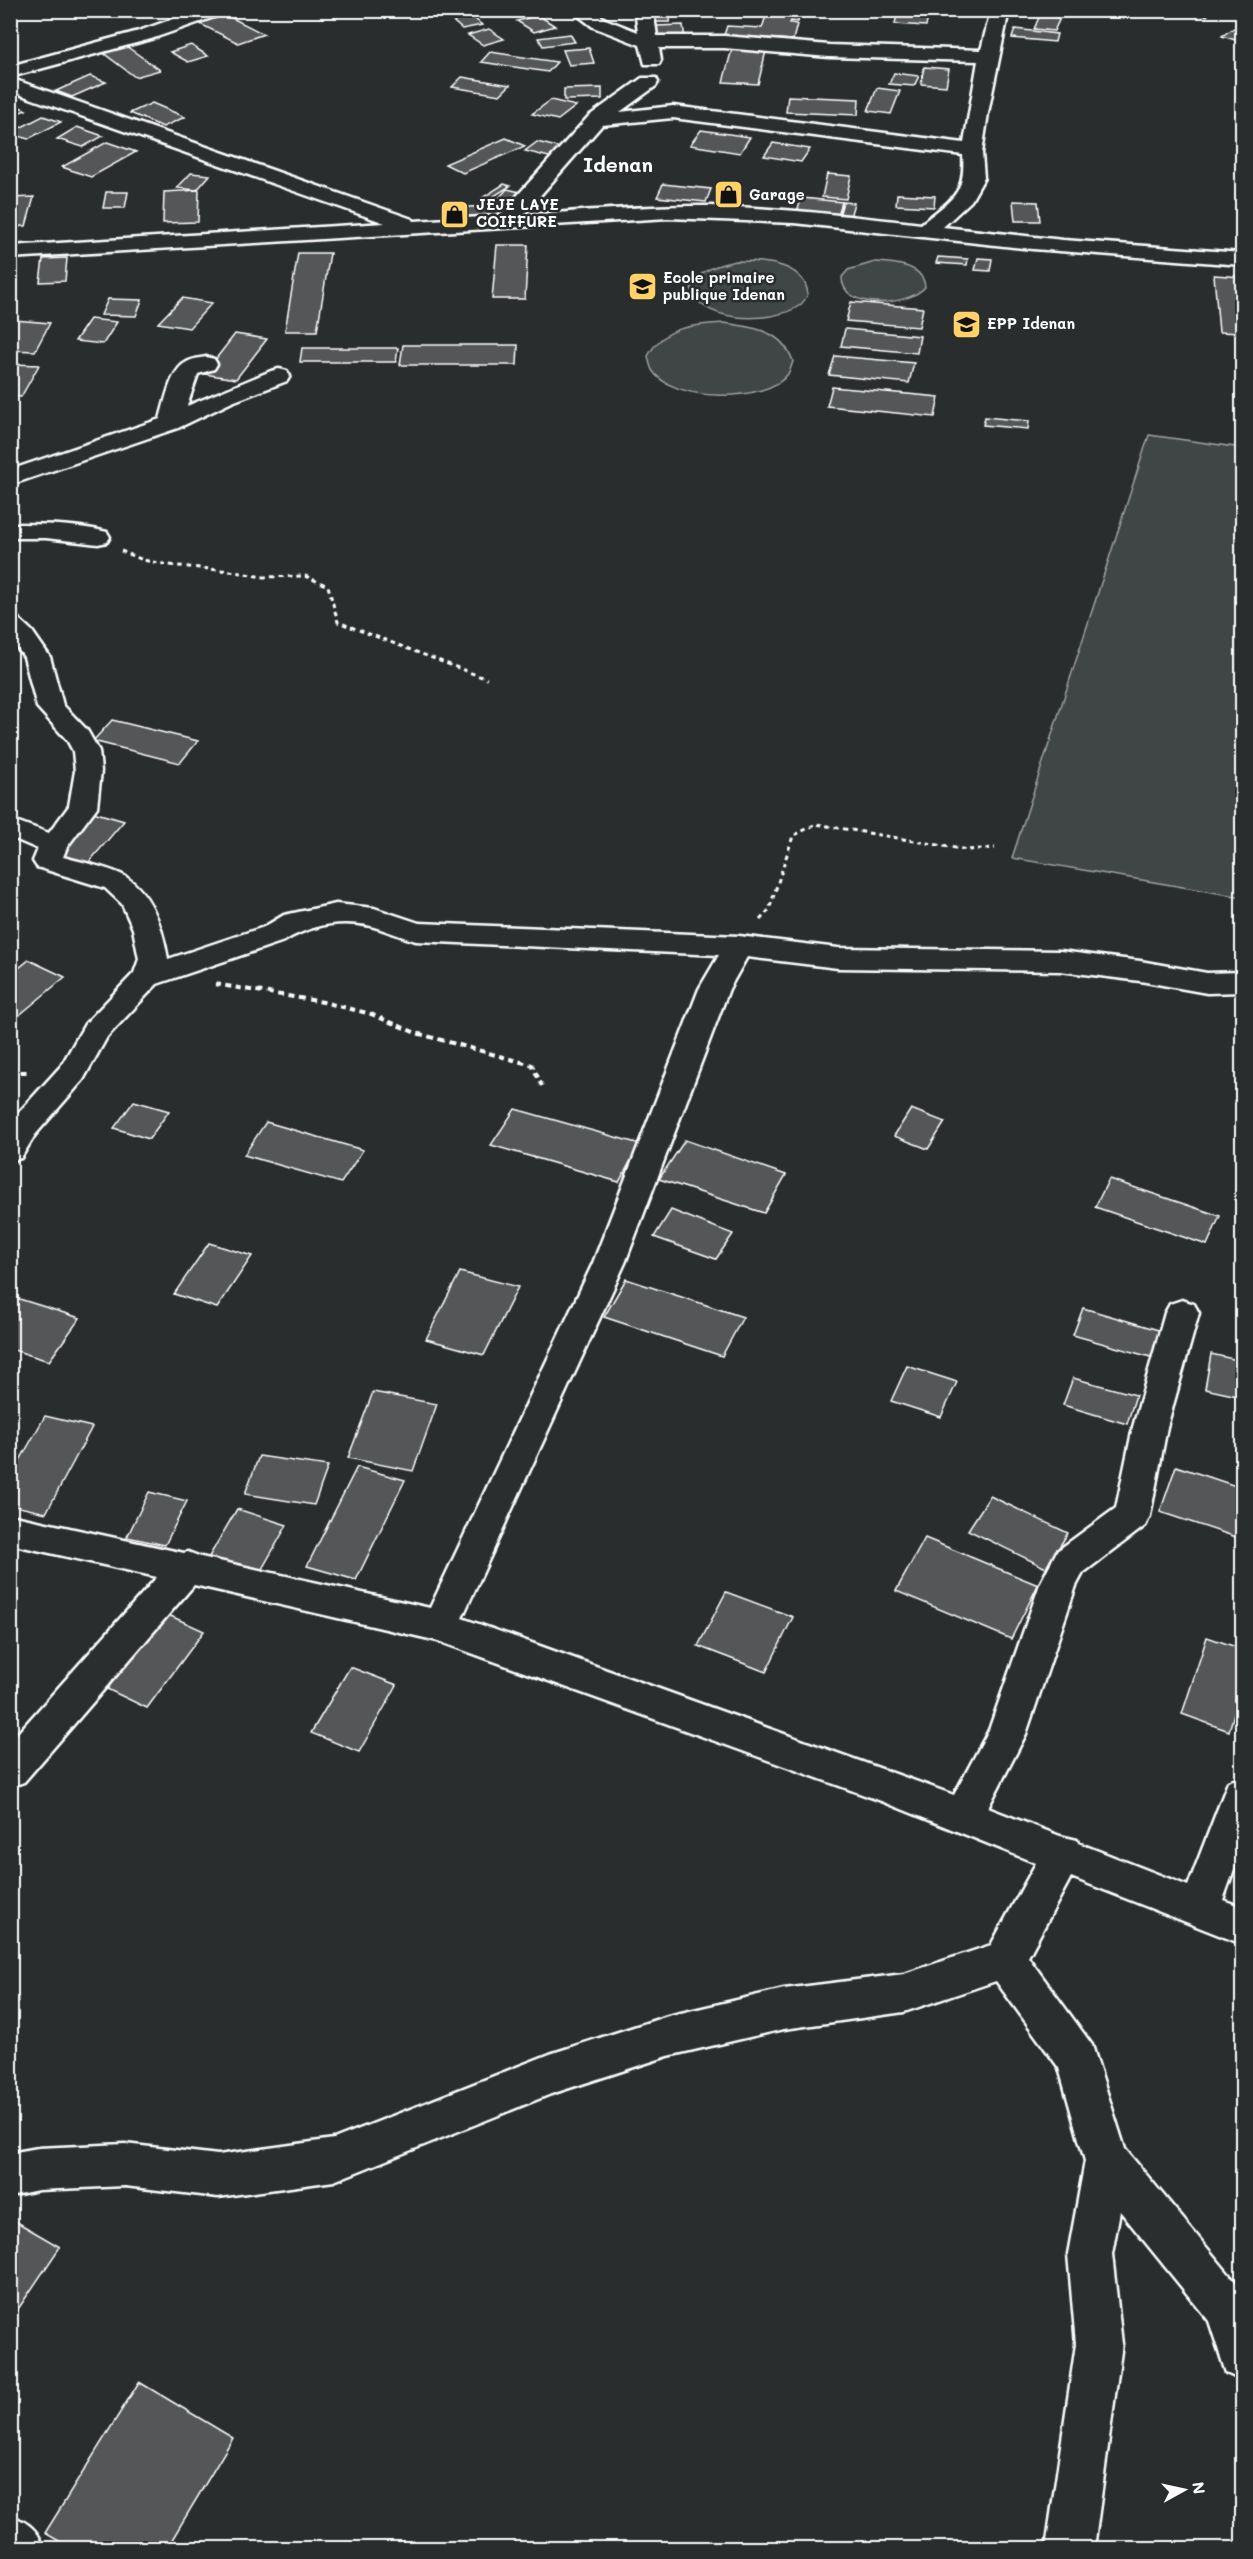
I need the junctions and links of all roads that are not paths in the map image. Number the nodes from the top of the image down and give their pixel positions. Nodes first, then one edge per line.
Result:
1 (217, 10) edge
2 (580, 10) edge
3 (644, 10) edge
4 (1000, 10) edge
5 (649, 42) junction
6 (988, 56) junction
7 (10, 72) edge
8 (649, 82) junction
9 (10, 84) edge
10 (674, 112) junction
11 (596, 120) junction
12 (972, 150) junction
13 (505, 222) junction
14 (418, 227) junction
15 (924, 232) junction
16 (10, 252) edge
17 (1242, 259) edge
18 (206, 364) dead end
19 (279, 376) dead end
20 (170, 423) junction
21 (10, 478) edge
22 (10, 531) edge
23 (98, 537) road end
24 (10, 624) edge
25 (10, 827) edge
26 (54, 845) junction
27 (739, 946) junction
28 (147, 977) junction
29 (1242, 982) edge
30 (10, 1150) edge
31 (1182, 1312) dead end
32 (10, 1529) edge
33 (188, 1567) junction
34 (440, 1626) junction
35 (10, 1770) edge
36 (1242, 1794) edge
37 (964, 1815) junction
38 (1064, 1853) junction
39 (1200, 1909) junction
40 (1242, 1926) edge
41 (1005, 1959) junction
42 (1107, 2161) junction
43 (10, 2175) edge
44 (1242, 2357) edge
45 (10, 2539) edge
46 (20, 2548) edge
47 (1070, 2548) edge

1 - 7 street
2 - 5 street
3 - 5 street
4 - 6 street
5 - 6 street
5 - 8 street
6 - 12 street
8 - 10 street
8 - 11 street
9 - 14 street
10 - 11 street
10 - 12 street
11 - 13 street
12 - 15 street
13 - 14 street
13 - 15 street
14 - 16 street
15 - 17 street
18 - 20 street
19 - 20 street
20 - 21 street
22 - 23 street
24 - 26 street
25 - 26 street
26 - 28 street
27 - 28 street
27 - 29 street
27 - 34 street
28 - 30 street
31 - 37 street
32 - 33 street
33 - 34 street
33 - 35 street
34 - 37 street
36 - 39 street
37 - 38 street
38 - 39 street
38 - 41 street
39 - 40 street
41 - 42 street
41 - 43 street
42 - 44 street
42 - 47 street
45 - 46 street

